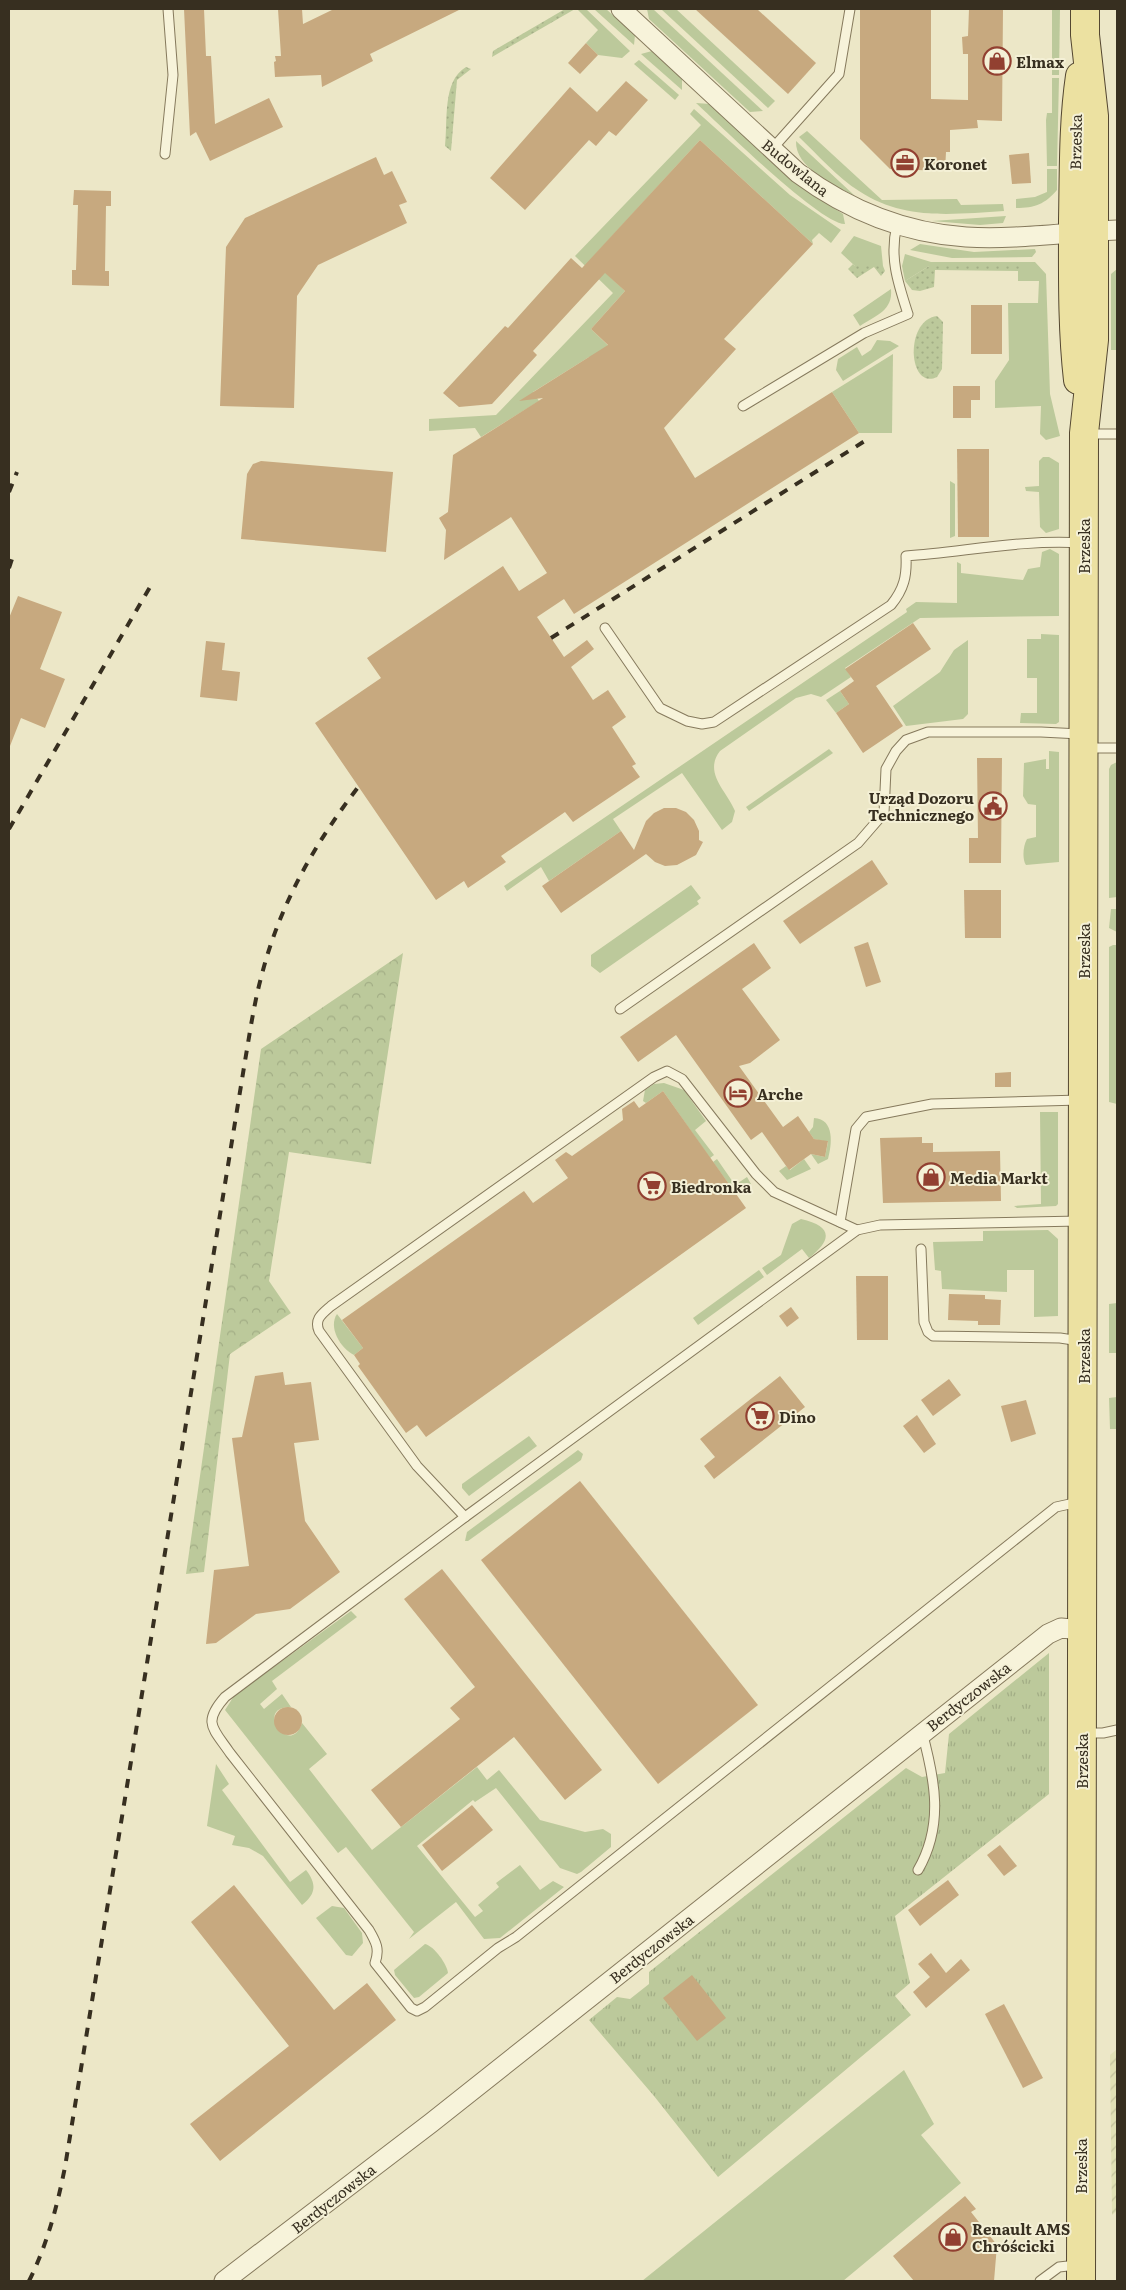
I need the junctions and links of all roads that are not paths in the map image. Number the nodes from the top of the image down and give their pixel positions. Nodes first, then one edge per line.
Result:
1 (168, 9) edge
2 (621, 9) edge
3 (850, 9) edge
4 (1085, 22) edge
5 (772, 149) junction
6 (165, 154) dead end
7 (897, 225) junction
8 (1095, 232) edge
9 (743, 406) dead end
10 (1084, 432) junction
11 (1117, 434) edge
12 (1083, 543) junction
13 (605, 628) dead end
14 (1084, 741) junction
15 (1117, 748) edge
16 (620, 1009) dead end
17 (1083, 1100) junction
18 (1083, 1221) junction
19 (840, 1222) junction
20 (857, 1230) junction
21 (921, 1249) dead end
22 (1082, 1341) junction
23 (1082, 1502) junction
24 (465, 1517) junction
25 (1082, 1630) junction
26 (1117, 1730) edge
27 (922, 1731) junction
28 (1082, 1733) junction
29 (918, 1870) dead end
30 (1081, 2273) edge
31 (224, 2281) edge
32 (1040, 2281) edge

1 - 6 lane
2 - 5 street, Budowlana
3 - 5 lane
4 - 8 main road, Brzeska
5 - 7 street, Budowlana
7 - 8 street, Budowlana
7 - 9 lane
8 - 10 main road, Brzeska
10 - 11 lane
10 - 12 main road, Brzeska
12 - 13 lane
12 - 14 main road, Brzeska
14 - 15 lane
14 - 16 lane
14 - 17 main road, Brzeska
17 - 18 main road, Brzeska
17 - 19 lane
18 - 20 lane
18 - 22 main road, Brzeska
19 - 20 lane
19 - 24 lane
20 - 24 lane
21 - 22 lane
22 - 23 main road, Brzeska
23 - 24 lane
23 - 25 main road, Brzeska
25 - 27 street, Berdyczowska
25 - 28 main road, Brzeska
26 - 28 lane
27 - 29 lane
27 - 31 street, Berdyczowska
28 - 30 main road, Brzeska
30 - 32 lane

